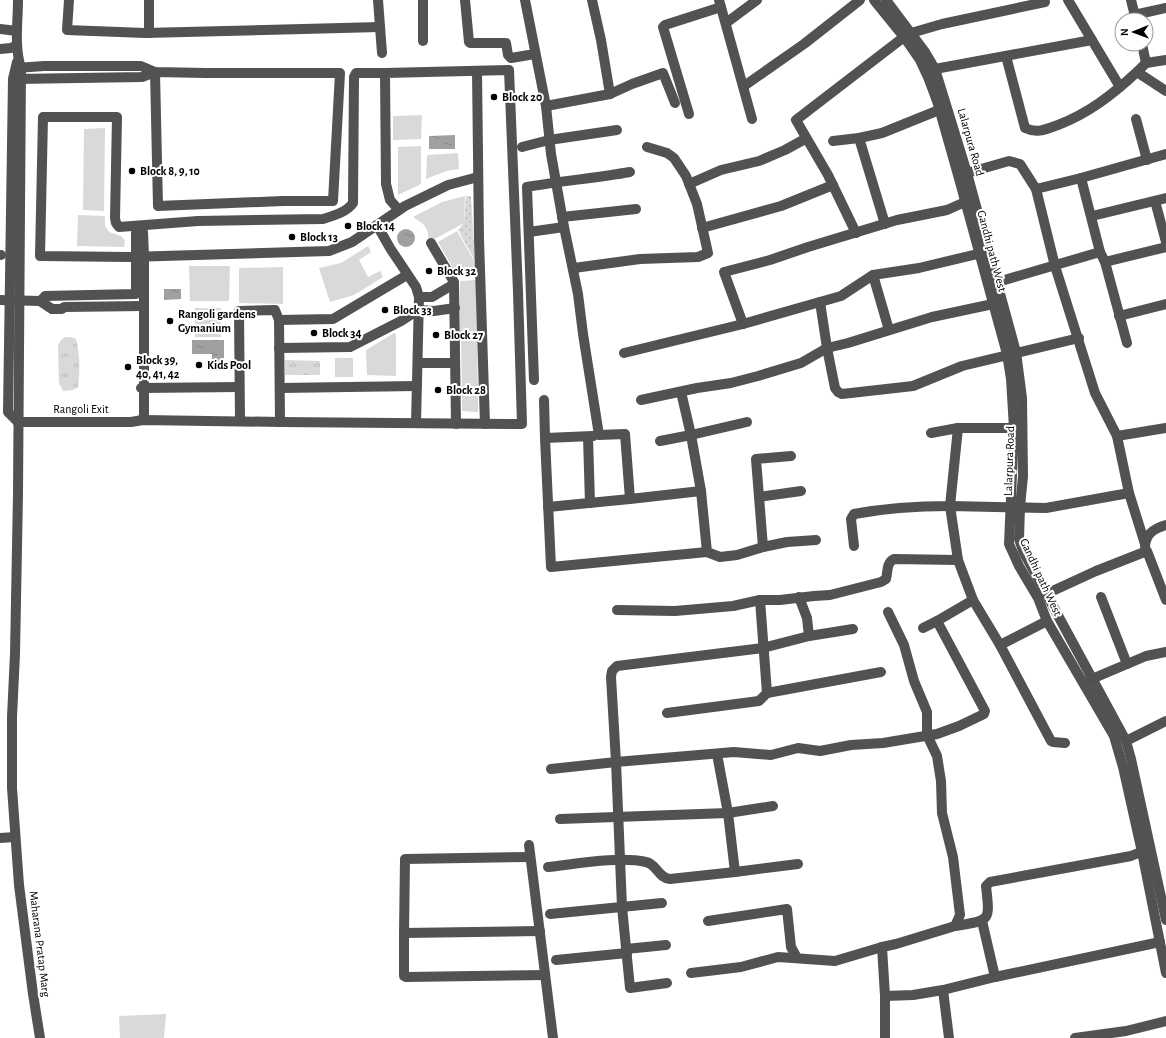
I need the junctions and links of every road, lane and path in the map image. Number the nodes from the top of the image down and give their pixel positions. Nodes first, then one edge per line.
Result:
1 (18, 0) edge
2 (69, 0) edge
3 (149, 0) edge
4 (378, 0) edge
5 (423, 0) edge
6 (465, 0) edge
7 (525, 0) edge
8 (592, 0) edge
9 (757, 0) edge
10 (860, 0) edge
11 (874, 0) edge
12 (886, 0) edge
13 (1068, 0) edge
14 (1131, 0) edge
15 (1045, 2) dead end
16 (720, 4) edge
17 (1166, 8) edge
18 (1134, 12) edge
19 (1152, 12) edge
20 (726, 23) junction
21 (380, 27) junction
22 (0, 29) edge
23 (17, 31) junction
24 (149, 33) junction
25 (908, 35) junction
26 (1092, 40) junction
27 (423, 41) dead end
28 (17, 45) junction
29 (0, 49) edge
30 (1144, 52) edge
31 (382, 53) dead end
32 (535, 54) junction
33 (1006, 56) junction
34 (1166, 60) edge
35 (1146, 63) junction
36 (18, 65) junction
37 (935, 69) junction
38 (477, 71) junction
39 (155, 72) junction
40 (385, 72) junction
41 (1137, 72) junction
42 (17, 79) junction
43 (744, 86) junction
44 (1120, 88) junction
45 (1166, 91) edge
46 (610, 94) junction
47 (675, 103) dead end
48 (546, 106) junction
49 (940, 110) junction
50 (689, 114) dead end
51 (752, 119) dead end
52 (1136, 119) dead end
53 (617, 130) dead end
54 (859, 138) junction
55 (805, 139) junction
56 (549, 140) junction
57 (833, 141) dead end
58 (522, 147) dead end
59 (647, 147) dead end
60 (1166, 154) edge
61 (1147, 160) junction
62 (630, 172) dead end
63 (962, 174) junction
64 (478, 177) junction
65 (1081, 178) junction
66 (556, 182) junction
67 (689, 184) junction
68 (833, 185) junction
69 (1036, 189) junction
70 (1166, 198) edge
71 (1155, 201) junction
72 (965, 202) junction
73 (636, 209) dead end
74 (399, 210) junction
75 (1092, 216) junction
76 (562, 217) junction
77 (885, 224) junction
78 (377, 225) junction
79 (139, 226) junction
80 (564, 227) junction
81 (702, 228) junction
82 (529, 232) junction
83 (856, 233) junction
84 (1166, 242) edge
85 (431, 243) dead end
86 (1166, 246) edge
87 (1100, 252) junction
88 (984, 253) junction
89 (140, 256) junction
90 (1105, 262) junction
91 (1055, 266) junction
92 (574, 268) junction
93 (407, 275) junction
94 (873, 275) junction
95 (454, 284) junction
96 (992, 284) junction
97 (420, 297) junction
98 (9, 300) edge
99 (820, 302) junction
100 (994, 304) junction
101 (1166, 304) edge
102 (52, 305) junction
103 (142, 306) junction
104 (454, 308) junction
105 (418, 310) junction
106 (1120, 316) junction
107 (279, 320) junction
108 (743, 324) junction
109 (889, 330) junction
110 (1079, 338) junction
111 (1127, 343) dead end
112 (279, 348) junction
113 (827, 348) junction
114 (624, 353) dead end
115 (1011, 353) junction
116 (418, 363) junction
117 (455, 363) junction
118 (534, 380) dead end
119 (238, 386) junction
120 (417, 386) junction
121 (142, 388) junction
122 (280, 388) junction
123 (681, 392) junction
124 (544, 400) dead end
125 (641, 400) dead end
126 (143, 420) junction
127 (240, 421) junction
128 (18, 422) junction
129 (280, 422) junction
130 (747, 422) dead end
131 (416, 423) junction
132 (456, 424) junction
133 (485, 424) junction
134 (958, 428) junction
135 (1018, 428) junction
136 (1166, 428) edge
137 (931, 433) dead end
138 (599, 435) junction
139 (691, 435) junction
140 (1117, 436) junction
141 (588, 437) junction
142 (545, 438) junction
143 (660, 441) dead end
144 (791, 456) dead end
145 (701, 491) junction
146 (801, 491) dead end
147 (1129, 493) junction
148 (759, 497) junction
149 (630, 499) junction
150 (590, 503) junction
151 (548, 506) junction
152 (950, 506) junction
153 (1015, 507) junction
154 (1166, 525) edge
155 (816, 540) dead end
156 (854, 546) dead end
157 (763, 547) junction
158 (1146, 548) junction
159 (706, 552) junction
160 (958, 560) junction
161 (1046, 594) junction
162 (1101, 597) dead end
163 (799, 598) junction
164 (760, 600) junction
165 (973, 600) junction
166 (1166, 600) edge
167 (617, 610) dead end
168 (888, 612) dead end
169 (937, 621) junction
170 (1047, 621) junction
171 (923, 628) dead end
172 (853, 629) dead end
173 (808, 636) junction
174 (1000, 646) junction
175 (763, 648) junction
176 (1166, 652) edge
177 (1127, 664) junction
178 (881, 672) dead end
179 (1088, 680) junction
180 (767, 693) junction
181 (667, 713) dead end
182 (1166, 721) edge
183 (927, 735) junction
184 (1126, 741) junction
185 (1065, 743) dead end
186 (717, 754) junction
187 (616, 762) junction
188 (551, 769) dead end
189 (773, 806) dead end
190 (728, 813) junction
191 (618, 817) junction
192 (560, 819) dead end
193 (15, 837) junction
194 (0, 838) edge
195 (529, 845) dead end
196 (1146, 850) junction
197 (530, 857) junction
198 (619, 860) junction
199 (798, 864) dead end
200 (548, 867) dead end
201 (735, 872) junction
202 (662, 903) dead end
203 (622, 907) junction
204 (550, 914) dead end
205 (1166, 919) edge
206 (708, 921) dead end
207 (982, 921) junction
208 (955, 926) junction
209 (540, 931) junction
210 (404, 932) junction
211 (1160, 942) junction
212 (666, 945) dead end
213 (882, 946) junction
214 (626, 951) junction
215 (797, 958) junction
216 (556, 960) dead end
217 (691, 973) dead end
218 (1166, 973) edge
219 (545, 975) junction
220 (995, 977) junction
221 (668, 983) dead end
222 (943, 990) junction
223 (885, 996) junction
224 (1166, 1021) edge
225 (40, 1038) edge
226 (553, 1038) edge
227 (885, 1038) edge
228 (949, 1038) edge
229 (1075, 1038) edge

1 - 23 street, Maharana Pratap Marg
2 - 24 street
3 - 24 street
4 - 21 street
5 - 27 street
6 - 32 street
7 - 32 street
8 - 46 street
9 - 20 street
10 - 43 street
11 - 25 street
12 - 25 street, Lalarpura Road
13 - 26 street
14 - 18 street
15 - 25 street
16 - 20 street
16 - 50 street
17 - 19 street
20 - 43 street
21 - 24 street
21 - 31 street
22 - 23 street
23 - 28 street, Maharana Pratap Marg
25 - 37 street, Lalarpura Road
25 - 49 street
25 - 55 street
26 - 33 street
26 - 44 street
28 - 29 street
28 - 36 street, Maharana Pratap Marg
30 - 35 street
32 - 48 street
33 - 37 street
33 - 44 street
34 - 35 street
35 - 41 street
36 - 39 street
36 - 42 street, Maharana Pratap Marg
37 - 63 street, Lalarpura Road
38 - 40 street
38 - 64 street
38 - 133 street, Rangoli Exit
39 - 39 street
39 - 42 street
40 - 74 street
40 - 79 street
41 - 44 street
41 - 45 street
42 - 98 street, Maharana Pratap Marg
43 - 51 street
46 - 47 street
46 - 48 street
48 - 56 street
49 - 54 street
49 - 63 street
52 - 61 street
53 - 56 street
54 - 57 street
54 - 77 street
55 - 67 street
55 - 68 street
56 - 58 street
56 - 66 street
59 - 67 street
60 - 61 street
61 - 65 street
62 - 66 street
63 - 69 street
63 - 72 street, Gandhi path West
63 - 88 street, Lalarpura Road
64 - 74 street
64 - 133 street
65 - 69 street
65 - 75 street
66 - 76 street
66 - 82 street
67 - 81 street
68 - 81 street
68 - 83 street
69 - 91 street
70 - 71 street
71 - 75 street
71 - 84 street
72 - 77 street
72 - 88 street, Gandhi path West
73 - 76 street
74 - 78 street
75 - 87 street
76 - 80 street
77 - 83 street
78 - 89 street
78 - 93 street
79 - 89 street
79 - 89 street
80 - 82 street
80 - 92 street
81 - 92 street
82 - 118 street
83 - 108 street
85 - 95 street
86 - 90 street
87 - 90 street
87 - 91 street
88 - 94 street
88 - 96 street, Gandhi path West
89 - 102 street
89 - 103 street
90 - 106 street
91 - 96 street
91 - 110 street
92 - 138 street
93 - 97 street
93 - 107 street
94 - 99 street
94 - 109 street
95 - 97 street
95 - 104 street
96 - 100 street, Gandhi path West
96 - 115 street
97 - 105 street
98 - 102 street
98 - 128 street, Maharana Pratap Marg
99 - 108 street
99 - 113 street
100 - 109 street
100 - 115 street, Gandhi path West
101 - 106 street
102 - 103 street
103 - 121 street
104 - 105 street
104 - 117 street
105 - 112 street
105 - 116 street
106 - 111 street
107 - 112 street
107 - 119 street
108 - 114 street
109 - 113 street
110 - 115 street
110 - 140 street
112 - 122 street
113 - 115 street
113 - 123 street
115 - 135 street, Gandhi path West
116 - 117 street
116 - 120 street
117 - 132 street
119 - 121 street
119 - 127 street
120 - 122 street
120 - 131 street
121 - 126 street
122 - 129 street
123 - 125 street
123 - 139 street
124 - 142 street
126 - 127 street, Rangoli Exit
126 - 128 street, Rangoli Exit
127 - 129 street, Rangoli Exit
128 - 193 street, Maharana Pratap Marg
129 - 131 street, Rangoli Exit
130 - 139 street
131 - 132 street, Rangoli Exit
132 - 133 street, Rangoli Exit
134 - 135 street
134 - 137 street
134 - 152 street
135 - 153 street, Gandhi path West
136 - 140 street
138 - 141 street
138 - 149 street
139 - 143 street
139 - 145 street
140 - 147 street
141 - 142 street
141 - 150 street
142 - 151 street
144 - 148 street
145 - 149 street
145 - 159 street
146 - 148 street
147 - 153 street
147 - 158 street
148 - 157 street
149 - 150 street
150 - 151 street
151 - 159 street
152 - 153 street
152 - 156 street
152 - 160 street
153 - 161 street, Lalarpura Road
153 - 170 street, Gandhi path West
154 - 158 street
155 - 157 street
157 - 159 street
158 - 161 street
158 - 166 street
160 - 163 street
160 - 165 street
161 - 179 street, Lalarpura Road
162 - 177 street
163 - 164 street
163 - 173 street
164 - 167 street
164 - 175 street
165 - 169 street
165 - 174 street
168 - 183 street
169 - 171 street
169 - 183 street
170 - 174 street
170 - 179 street, Gandhi path West
172 - 173 street
173 - 175 street
174 - 185 street
175 - 180 street
175 - 187 street
176 - 177 street
177 - 179 street
178 - 180 street
179 - 184 street, Lalarpura Road
179 - 196 street, Gandhi path West
180 - 181 street
182 - 184 street
183 - 186 street
183 - 208 street
184 - 196 street, Lalarpura Road
186 - 187 street
186 - 190 street
187 - 188 street
187 - 191 street
189 - 190 street
190 - 191 street
190 - 201 street
191 - 192 street
191 - 198 street
193 - 194 street
193 - 225 street, Maharana Pratap Marg
195 - 197 street
196 - 205 street, Lalarpura Road
196 - 207 street
196 - 211 street, Gandhi path West
197 - 209 street
197 - 210 street
198 - 200 street
198 - 201 street
198 - 203 street
199 - 201 street
202 - 203 street
203 - 204 street
203 - 214 street
206 - 215 street
207 - 208 street
207 - 220 street
208 - 213 street
209 - 210 street
209 - 219 street
210 - 219 street
211 - 218 street, Gandhi path West
211 - 220 street
212 - 214 street
213 - 215 street
213 - 223 street
214 - 216 street
214 - 221 street
215 - 217 street
219 - 226 street
220 - 222 street
222 - 223 street
222 - 228 street
223 - 227 street
224 - 229 street

